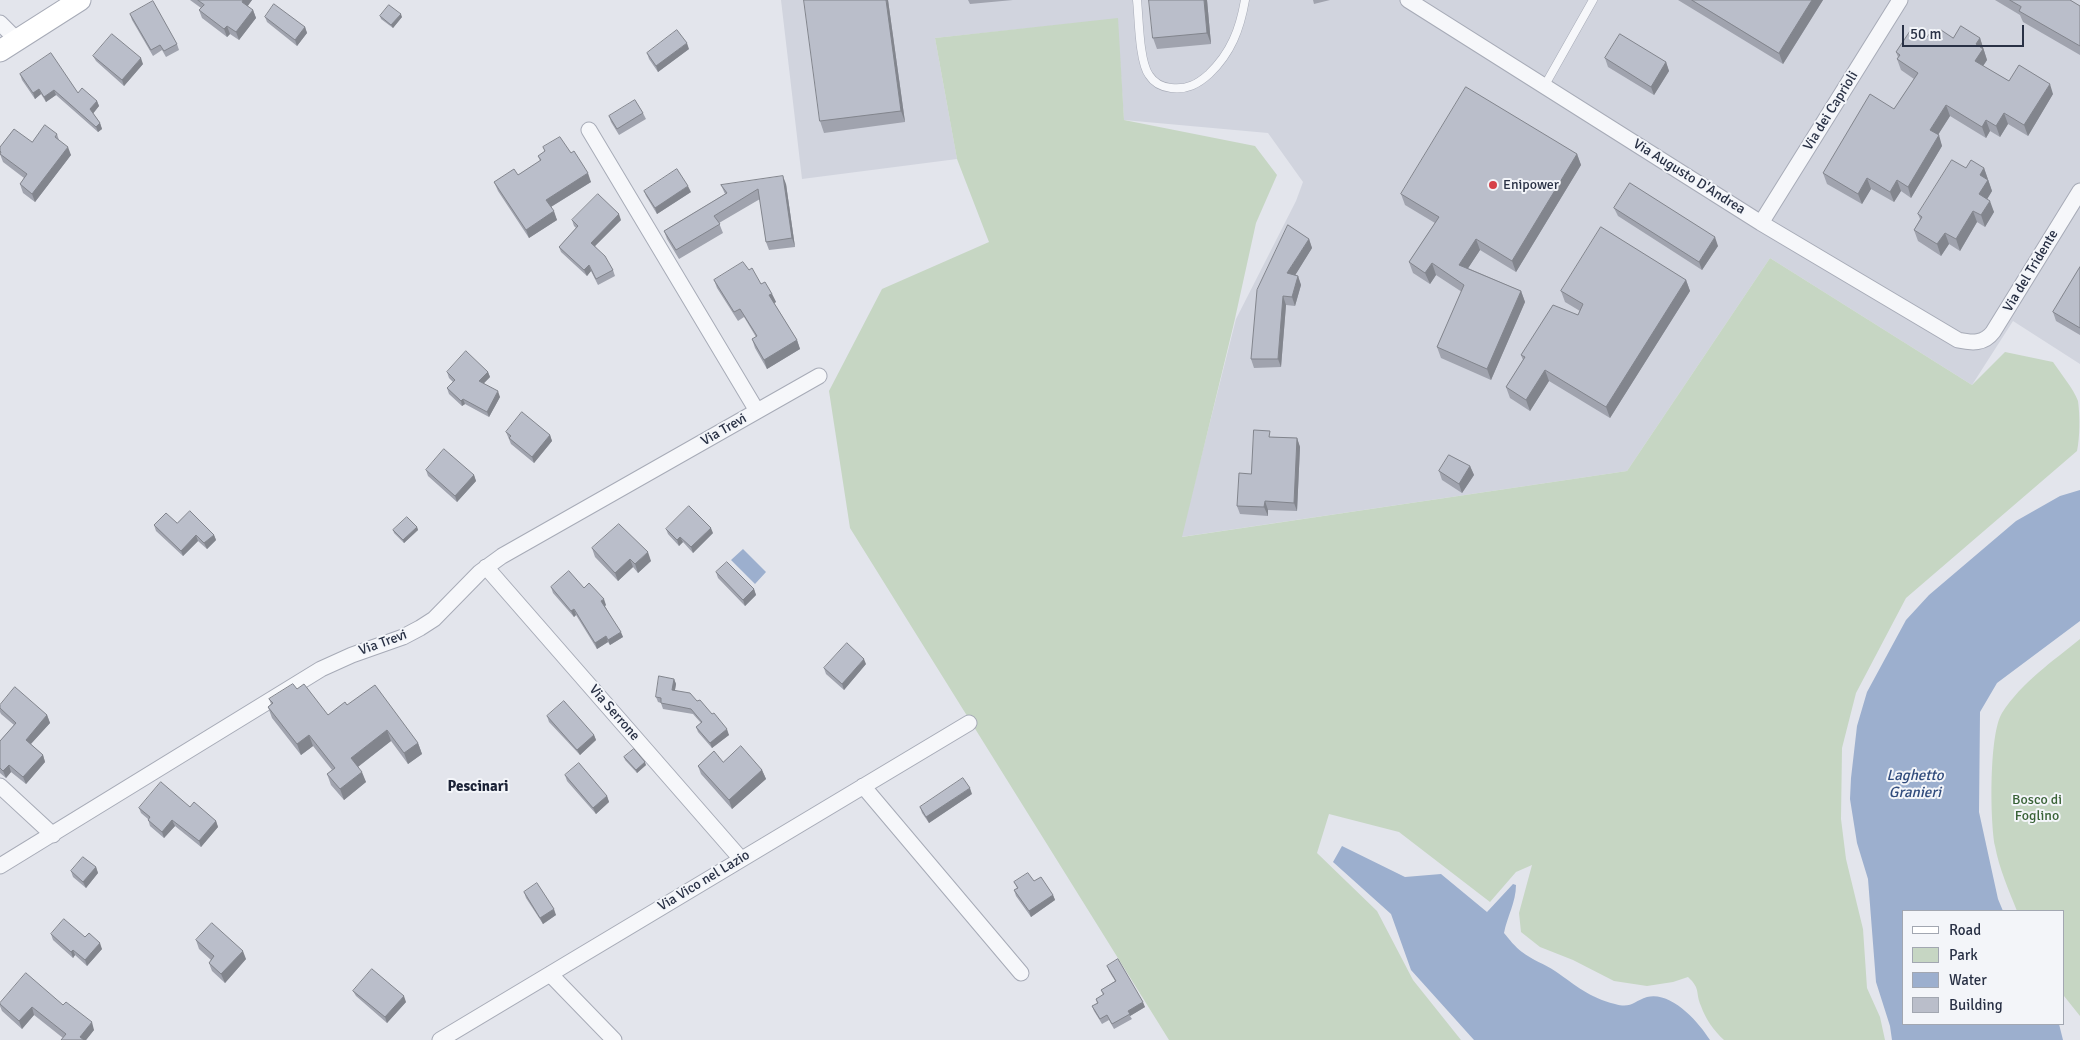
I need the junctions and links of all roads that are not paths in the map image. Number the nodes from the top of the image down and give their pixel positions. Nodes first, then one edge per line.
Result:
1 (80, 0) edge
2 (1136, 0) edge
3 (1245, 0) edge
4 (1408, 0) edge
5 (1593, 0) edge
6 (1900, 0) edge
7 (0, 23) edge
8 (8, 45) edge
9 (1545, 85) junction
10 (589, 130) dead end
11 (2080, 191) edge
12 (1761, 223) junction
13 (1975, 342) joint
14 (819, 376) dead end
15 (757, 411) junction
16 (486, 567) junction
17 (969, 723) dead end
18 (0, 786) edge
19 (863, 786) junction
20 (53, 835) junction
21 (741, 859) junction
22 (0, 866) edge
23 (1021, 973) dead end
24 (550, 974) junction
25 (440, 1040) edge
26 (614, 1040) edge

1 - 8 main road
2 - 3 lane
4 - 9 street, Via Augusto D'Andrea
5 - 9 lane
6 - 12 street, Via dei Caprioli
7 - 8 street
9 - 12 street, Via Augusto D'Andrea
10 - 15 street, Via Trevi
11 - 13 street, Via del Tridente
12 - 13 street, Via Augusto D'Andrea
14 - 15 street, Via Trevi
15 - 16 street, Via Trevi
16 - 20 street, Via Trevi
16 - 21 street, Via Serrone
17 - 19 street, Via Vico nel Lazio
18 - 20 street
19 - 21 street, Via Vico nel Lazio
19 - 23 street
20 - 22 street, Via Trevi
21 - 24 street, Via Vico nel Lazio
24 - 25 street, Via Vico nel Lazio
24 - 26 street

